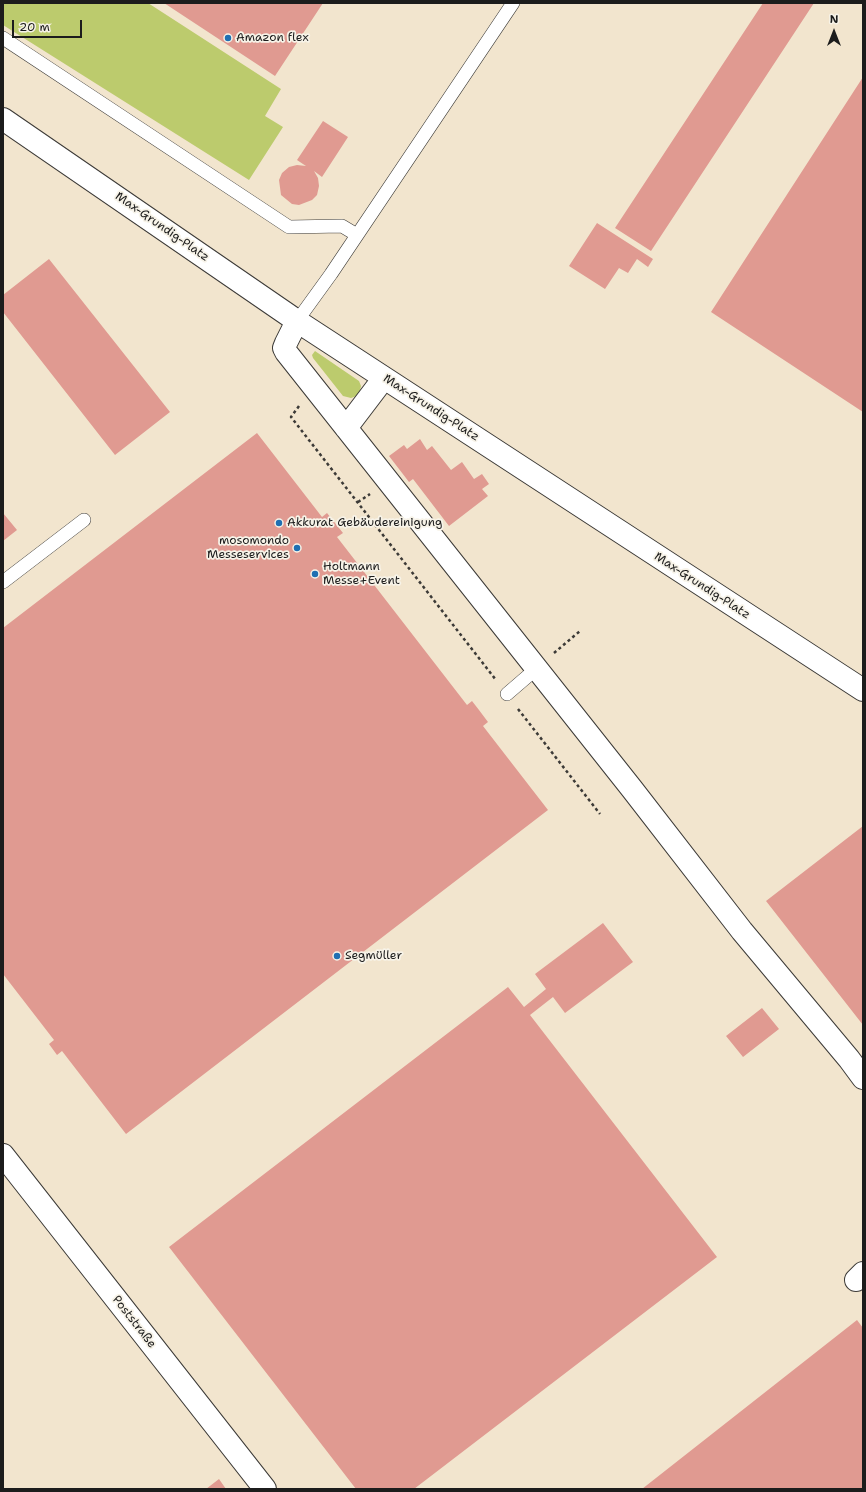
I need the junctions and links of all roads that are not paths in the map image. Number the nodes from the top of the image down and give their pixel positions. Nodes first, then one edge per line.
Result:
1 (513, 3) edge
2 (3, 38) edge
3 (3, 119) edge
4 (357, 235) junction
5 (297, 321) junction
6 (384, 378) junction
7 (346, 428) junction
8 (84, 520) dead end
9 (3, 582) edge
10 (536, 669) junction
11 (863, 690) edge
12 (506, 694) road end
13 (863, 1078) edge
14 (3, 1156) edge
15 (265, 1489) edge

1 - 4 lane
2 - 4 lane
3 - 5 street, Max-Grundig-Platz
4 - 5 lane
5 - 6 street, Max-Grundig-Platz
5 - 7 street
6 - 7 street
6 - 11 street, Max-Grundig-Platz
7 - 10 street
8 - 9 lane
10 - 12 lane
10 - 13 street
14 - 15 street, Poststraße

